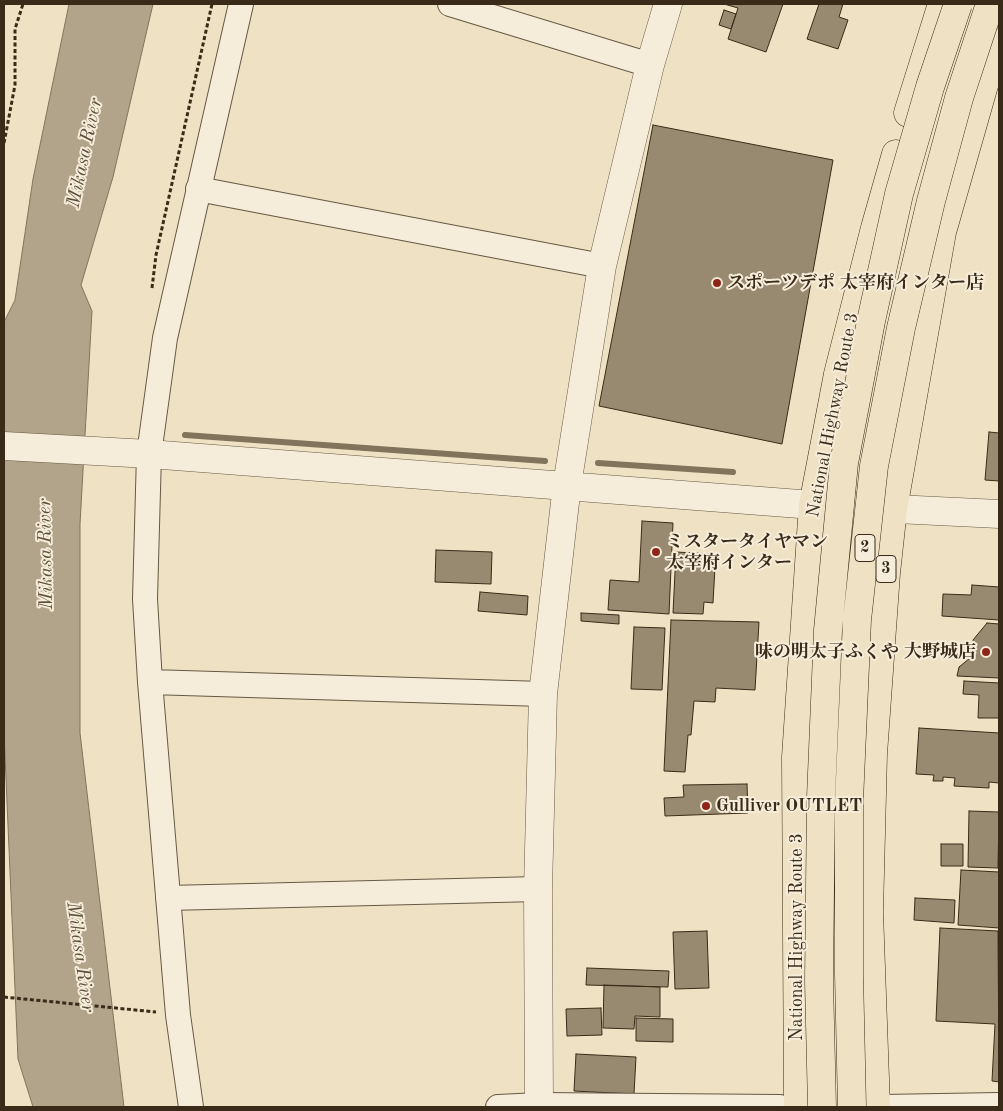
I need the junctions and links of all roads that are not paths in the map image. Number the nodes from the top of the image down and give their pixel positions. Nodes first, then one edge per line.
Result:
1 (241, 4) edge
2 (450, 4) edge
3 (668, 4) edge
4 (942, 4) edge
5 (958, 4) edge
6 (990, 4) edge
7 (999, 43) edge
8 (650, 65) junction
9 (198, 189) junction
10 (602, 266) junction
11 (4, 446) edge
12 (149, 454) junction
13 (567, 485) junction
14 (813, 505) junction
15 (893, 509) junction
16 (999, 514) edge
17 (150, 682) junction
18 (543, 694) junction
19 (538, 889) junction
20 (168, 898) junction
21 (999, 1105) edge
22 (539, 1106) edge
23 (191, 1107) edge
24 (498, 1107) edge
25 (780, 1107) edge
26 (798, 1107) edge
27 (822, 1107) edge
28 (852, 1107) edge
29 (876, 1107) edge
30 (882, 1107) edge

1 - 9 street
2 - 8 street
3 - 8 street
4 - 14 highway, National Highway Route 3
5 - 27 highway, 2, bridge
6 - 28 highway, 2, bridge
7 - 15 highway, 3
8 - 10 street
9 - 10 street
9 - 12 street
10 - 13 street
11 - 12 street
12 - 13 street
12 - 17 street
13 - 14 street
13 - 18 street
14 - 15 street
14 - 26 highway, National Highway Route 3
15 - 16 street
15 - 29 highway, 3
17 - 18 street
17 - 20 street
18 - 19 street
19 - 20 street
19 - 22 street
20 - 23 street
21 - 30 street
22 - 24 street
22 - 25 street

